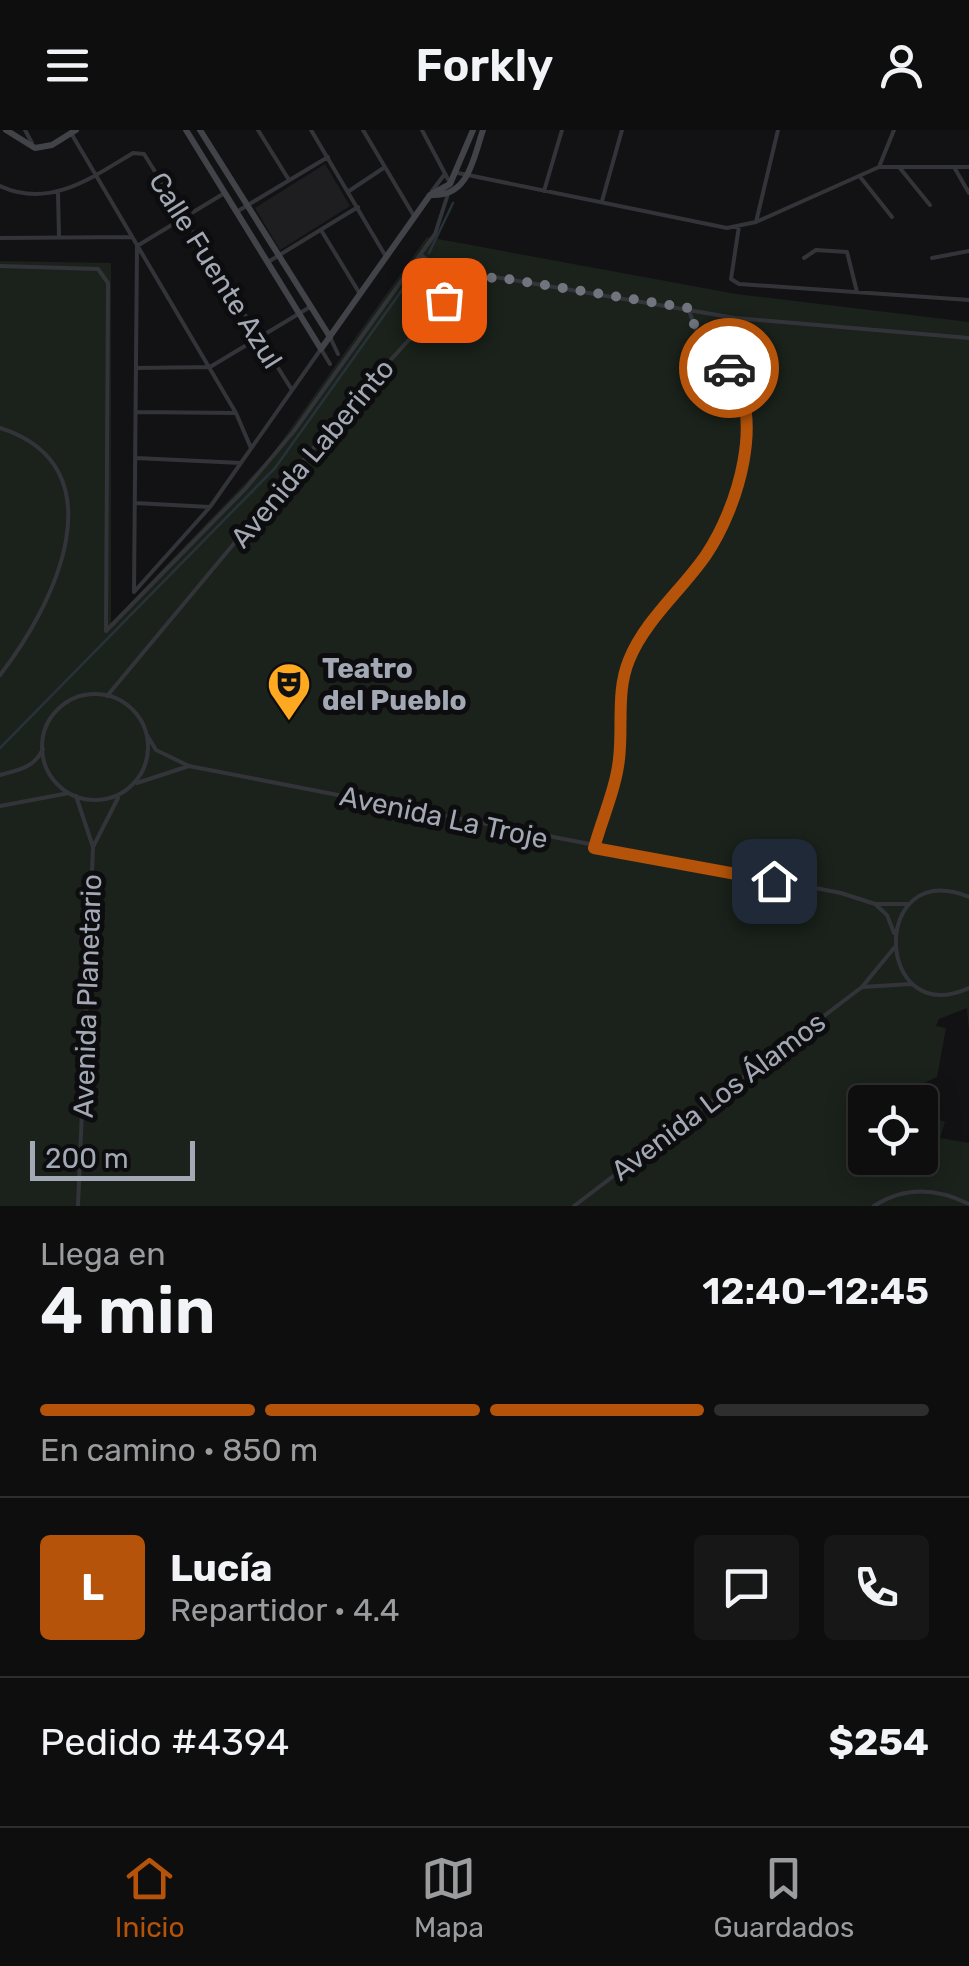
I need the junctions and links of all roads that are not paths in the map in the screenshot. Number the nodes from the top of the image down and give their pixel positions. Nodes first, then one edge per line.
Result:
1 (6, 130) edge
2 (25, 130) edge
3 (186, 130) edge
4 (200, 130) edge
5 (258, 130) edge
6 (312, 130) edge
7 (363, 130) edge
8 (422, 130) edge
9 (473, 130) edge
10 (483, 130) edge
11 (562, 130) edge
12 (622, 130) edge
13 (778, 130) edge
14 (894, 130) edge
15 (74, 132) edge
16 (35, 148) junction
17 (328, 156) junction
18 (969, 166) edge
19 (385, 167) junction
20 (879, 167) junction
21 (899, 167) junction
22 (954, 167) junction
23 (458, 173) junction
24 (96, 175) junction
25 (444, 175) junction
26 (860, 177) junction
27 (467, 178) junction
28 (288, 180) junction
29 (0, 186) edge
30 (451, 189) junction
31 (349, 190) junction
32 (544, 191) junction
33 (58, 193) junction
34 (225, 193) junction
35 (969, 193) edge
36 (430, 195) junction
37 (602, 201) junction
38 (930, 204) dead end
39 (247, 205) junction
40 (358, 206) junction
41 (236, 212) junction
42 (414, 216) junction
43 (892, 217) dead end
44 (184, 219) junction
45 (756, 222) junction
46 (739, 226) junction
47 (321, 230) junction
48 (132, 236) junction
49 (59, 237) junction
50 (0, 238) edge
51 (138, 246) junction
52 (969, 252) edge
53 (420, 255) junction
54 (279, 256) junction
55 (386, 257) junction
56 (804, 258) dead end
57 (932, 258) dead end
58 (268, 262) junction
59 (0, 266) edge
60 (857, 292) junction
61 (360, 294) junction
62 (444, 300) junction
63 (969, 300) edge
64 (310, 307) junction
65 (688, 308) junction
66 (299, 314) junction
67 (330, 337) junction
68 (259, 338) junction
69 (969, 338) edge
70 (321, 349) junction
71 (338, 354) dead end
72 (330, 364) dead end
73 (210, 367) junction
74 (136, 368) junction
75 (292, 390) junction
76 (136, 412) junction
77 (236, 413) junction
78 (0, 428) edge
79 (252, 448) junction
80 (136, 458) junction
81 (241, 462) junction
82 (135, 503) junction
83 (210, 507) junction
84 (0, 674) edge
85 (108, 696) junction
86 (147, 736) junction
87 (42, 749) junction
88 (189, 766) junction
89 (48, 770) junction
90 (56, 770) dead end
91 (0, 775) edge
92 (134, 784) junction
93 (69, 794) junction
94 (120, 794) junction
95 (76, 796) junction
96 (0, 806) edge
97 (92, 847) junction
98 (594, 848) junction
99 (969, 897) edge
100 (875, 904) junction
101 (910, 904) junction
102 (894, 934) junction
103 (894, 948) junction
104 (914, 984) junction
105 (862, 987) junction
106 (969, 988) edge
107 (969, 1204) edge
108 (78, 1206) edge
109 (574, 1206) edge
110 (874, 1206) edge

1 - 16 street
2 - 16 street
3 - 34 street
4 - 39 street
5 - 28 street
6 - 17 street
7 - 19 street
8 - 25 street
9 - 23 street
10 - 27 street
11 - 32 street
12 - 37 street
13 - 45 street
14 - 20 street
15 - 16 street
15 - 24 street
17 - 28 street
17 - 31 street
18 - 22 street
19 - 31 street
19 - 42 street
20 - 21 street
20 - 26 street
21 - 22 street
21 - 38 street
22 - 35 street
23 - 27 street
23 - 30 street
24 - 33 street
24 - 44 street, Calle Fuente Azul
24 - 48 street
25 - 30 street
25 - 36 street
26 - 43 street
26 - 45 street
27 - 30 street
27 - 32 street
28 - 39 street
29 - 33 street
30 - 36 street
30 - 53 street
31 - 40 street
32 - 37 street
33 - 49 street
34 - 41 street
34 - 44 street
36 - 42 street
37 - 46 street
39 - 41 street
39 - 54 street
40 - 47 street
40 - 55 street
41 - 58 street
42 - 55 street
44 - 51 street
44 - 68 street, Calle Fuente Azul
45 - 46 street
46 - 60 street
47 - 54 street
47 - 61 street
48 - 49 street
48 - 51 street
49 - 50 street
51 - 73 street
51 - 74 street
52 - 57 street
53 - 59 street
53 - 62 street
54 - 58 street
54 - 64 street
55 - 61 street
56 - 60 street
58 - 66 street
60 - 63 street
61 - 67 street
62 - 65 street, Avenida Laberinto
62 - 85 street, Avenida Laberinto
64 - 66 street
64 - 67 street
65 - 69 street, Avenida Laberinto
65 - 98 street
66 - 68 street
66 - 70 street
67 - 70 street
67 - 71 street
68 - 73 street
68 - 75 street, Calle Fuente Azul
70 - 72 street
70 - 75 street
73 - 74 street
73 - 77 street
74 - 76 street
75 - 79 street
76 - 77 street
76 - 80 street
77 - 79 street
78 - 84 street
79 - 81 street
80 - 81 street
80 - 82 street
81 - 83 street
82 - 83 street
82 - 83 street
85 - 86 street
85 - 87 street
86 - 88 street, Avenida La Troje
86 - 92 street
87 - 89 street
87 - 91 street
88 - 92 street, Avenida La Troje
88 - 98 street, Avenida La Troje
89 - 90 street
89 - 93 street
92 - 94 street
93 - 95 street
93 - 96 street
94 - 95 street
94 - 97 street, Avenida Planetario
95 - 97 street, Avenida Planetario
97 - 108 street, Avenida Planetario
98 - 100 street, Avenida La Troje
99 - 101 street, Avenida La Troje
100 - 101 street, Avenida La Troje
100 - 102 street
101 - 102 street
102 - 103 street
103 - 104 street
103 - 105 street, Avenida Los Álamos
104 - 105 street
104 - 106 street
105 - 109 street, Avenida Los Álamos
107 - 110 street

